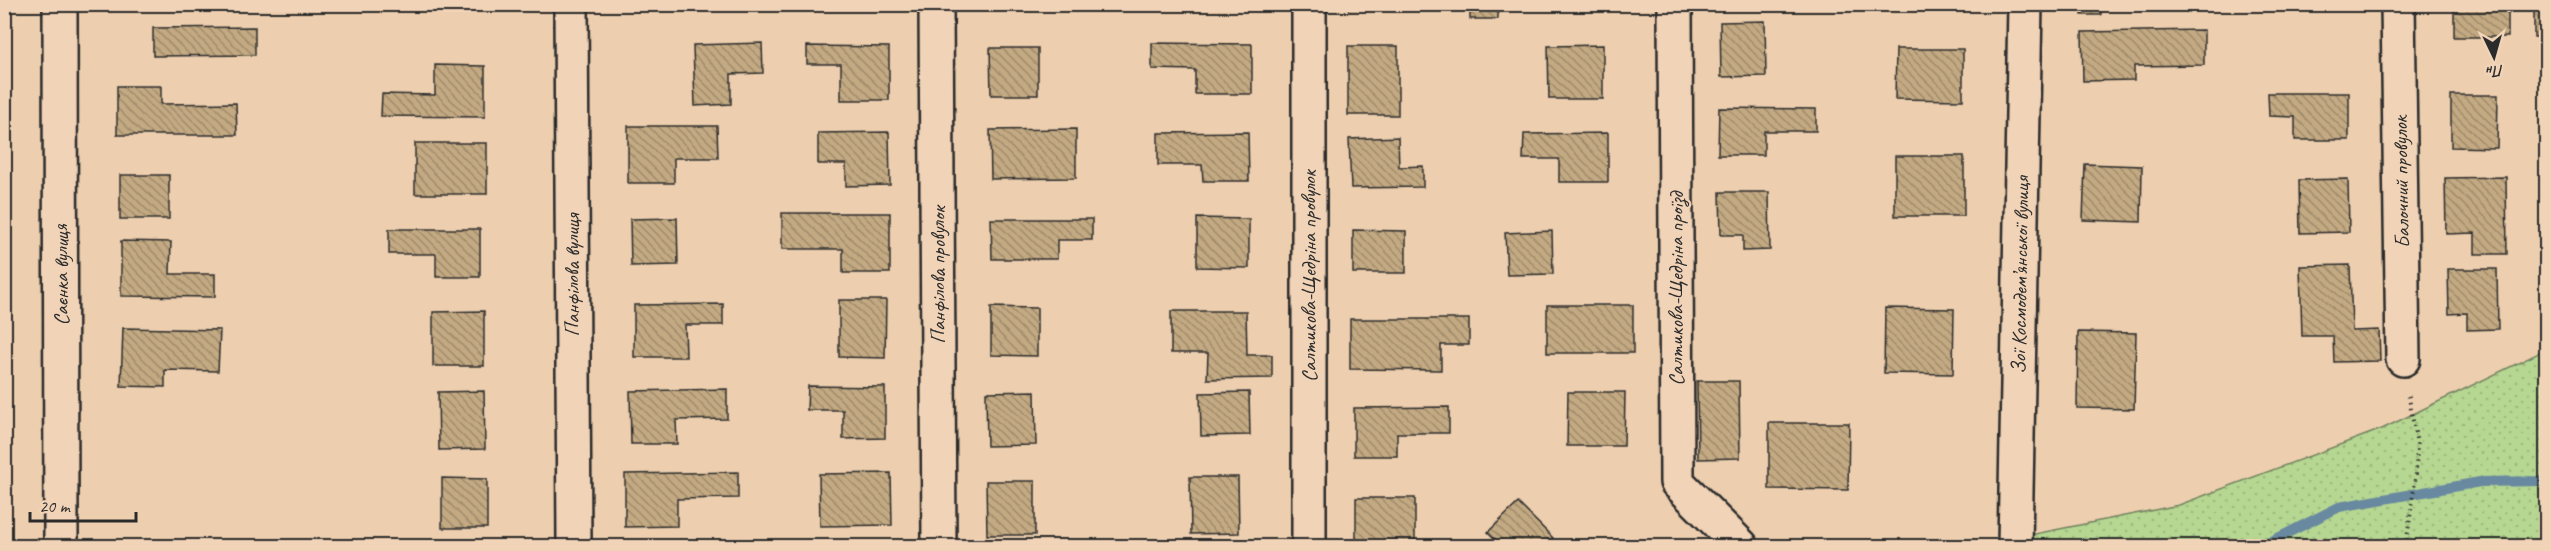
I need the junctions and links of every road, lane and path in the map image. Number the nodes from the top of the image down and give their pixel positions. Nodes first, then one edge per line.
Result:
1 (60, 4) edge
2 (571, 4) edge
3 (936, 4) edge
4 (1309, 4) edge
5 (1675, 4) edge
6 (2025, 4) edge
7 (2398, 4) edge
8 (2403, 358) joint
9 (61, 546) edge
10 (574, 546) edge
11 (939, 546) edge
12 (1309, 546) edge
13 (1741, 546) edge
14 (2015, 546) edge
15 (2406, 546) edge

1 - 9 street, Саєнка вулиця
2 - 10 street, Панфілова вулиця
3 - 11 street, Панфілова провулок
4 - 12 street, Салтикова-Щедріна провулок
5 - 13 street, Салтикова-Щедріна проїзд
6 - 14 street, Зої Космодем’янської вулиця
7 - 8 street, Балочний провулок
8 - 15 path

